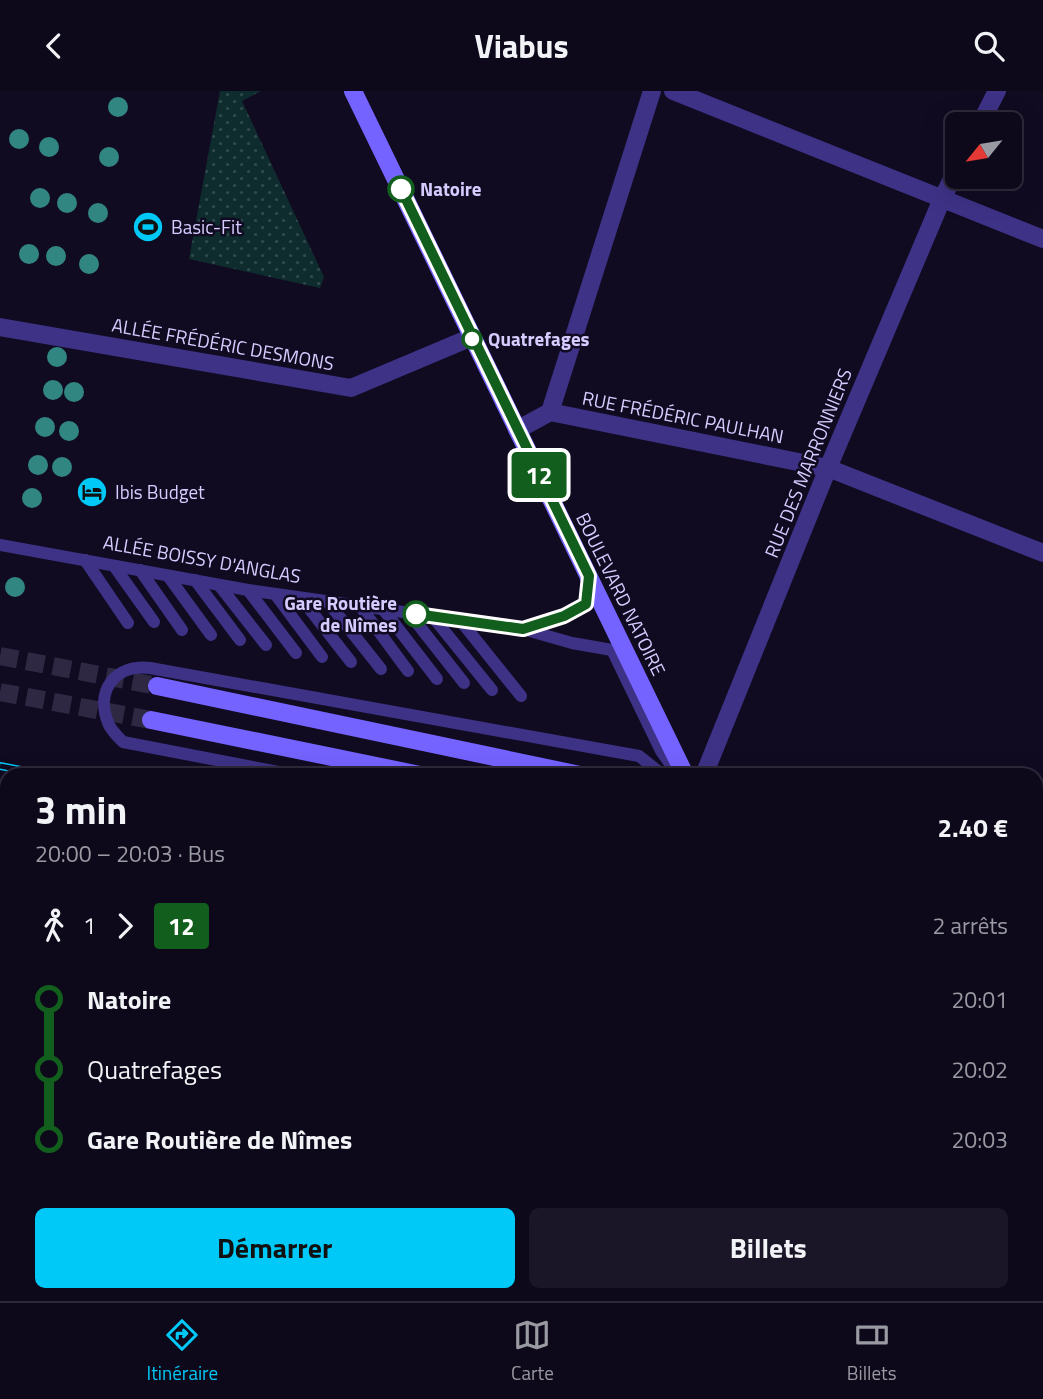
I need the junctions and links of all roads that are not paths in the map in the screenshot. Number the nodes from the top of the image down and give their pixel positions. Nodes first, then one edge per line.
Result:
1 (354, 91) edge
2 (652, 91) edge
3 (673, 91) edge
4 (997, 91) edge
5 (986, 112) edge
6 (947, 189) edge
7 (942, 199) junction
8 (1043, 239) edge
9 (0, 327) edge
10 (472, 337) junction
11 (550, 412) junction
12 (517, 430) junction
13 (828, 468) junction
14 (0, 545) edge
15 (1043, 553) edge
16 (85, 560) junction
17 (114, 566) junction
18 (140, 570) junction
19 (168, 576) junction
20 (589, 576) junction
21 (195, 580) junction
22 (219, 585) junction
23 (248, 590) junction
24 (275, 594) junction
25 (300, 598) junction
26 (327, 601) junction
27 (360, 606) junction
28 (383, 609) junction
29 (408, 613) junction
30 (433, 617) junction
31 (460, 620) junction
32 (154, 622) dead end
33 (128, 623) dead end
34 (523, 629) junction
35 (183, 630) dead end
36 (211, 635) dead end
37 (240, 640) dead end
38 (266, 645) dead end
39 (612, 650) joint
40 (296, 653) dead end
41 (322, 657) dead end
42 (351, 662) dead end
43 (381, 669) dead end
44 (408, 671) dead end
45 (437, 679) dead end
46 (464, 683) dead end
47 (156, 686) tunnel mouth
48 (492, 690) dead end
49 (521, 696) dead end
50 (151, 720) tunnel mouth
51 (255, 768) edge
52 (386, 768) edge
53 (547, 768) edge
54 (654, 768) edge
55 (673, 768) edge
56 (682, 768) edge
57 (707, 768) edge

1 - 10 main road, BOULEVARD NATOIRE
2 - 11 street
3 - 7 street
4 - 5 street
6 - 7 street, RUE DES MARRONNIERS
7 - 8 street
7 - 13 street, RUE DES MARRONNIERS
9 - 10 street, ALLÉE FRÉDÉRIC DESMONS
10 - 12 main road, BOULEVARD NATOIRE
11 - 12 street
11 - 13 street, RUE FRÉDÉRIC PAULHAN
12 - 20 main road, BOULEVARD NATOIRE
13 - 15 street, RUE FRÉDÉRIC PAULHAN
13 - 57 street, RUE DES MARRONNIERS
14 - 16 lane, ALLÉE BOISSY D'ANGLAS
16 - 17 lane, ALLÉE BOISSY D'ANGLAS
16 - 33 lane
17 - 18 lane, ALLÉE BOISSY D'ANGLAS
17 - 32 lane
18 - 19 lane, ALLÉE BOISSY D'ANGLAS
18 - 35 lane
19 - 21 lane, ALLÉE BOISSY D'ANGLAS
19 - 36 lane
20 - 34 lane, ALLÉE BOISSY D'ANGLAS
20 - 56 main road, BOULEVARD NATOIRE
21 - 22 lane, ALLÉE BOISSY D'ANGLAS
21 - 37 lane
22 - 23 lane, ALLÉE BOISSY D'ANGLAS
22 - 38 lane
23 - 24 lane, ALLÉE BOISSY D'ANGLAS
23 - 40 lane
24 - 25 lane, ALLÉE BOISSY D'ANGLAS
24 - 41 lane
25 - 26 lane, ALLÉE BOISSY D'ANGLAS
25 - 42 lane
26 - 27 lane, ALLÉE BOISSY D'ANGLAS
26 - 43 lane
27 - 28 lane, ALLÉE BOISSY D'ANGLAS
27 - 44 lane
28 - 29 lane, ALLÉE BOISSY D'ANGLAS
28 - 45 lane
29 - 30 lane, ALLÉE BOISSY D'ANGLAS
29 - 46 lane
30 - 31 lane, ALLÉE BOISSY D'ANGLAS
30 - 48 lane
31 - 34 lane, ALLÉE BOISSY D'ANGLAS
31 - 49 lane
34 - 39 lane, ALLÉE BOISSY D'ANGLAS
39 - 55 lane, BOULEVARD NATOIRE
47 - 53 main road
50 - 52 main road
51 - 54 lane

